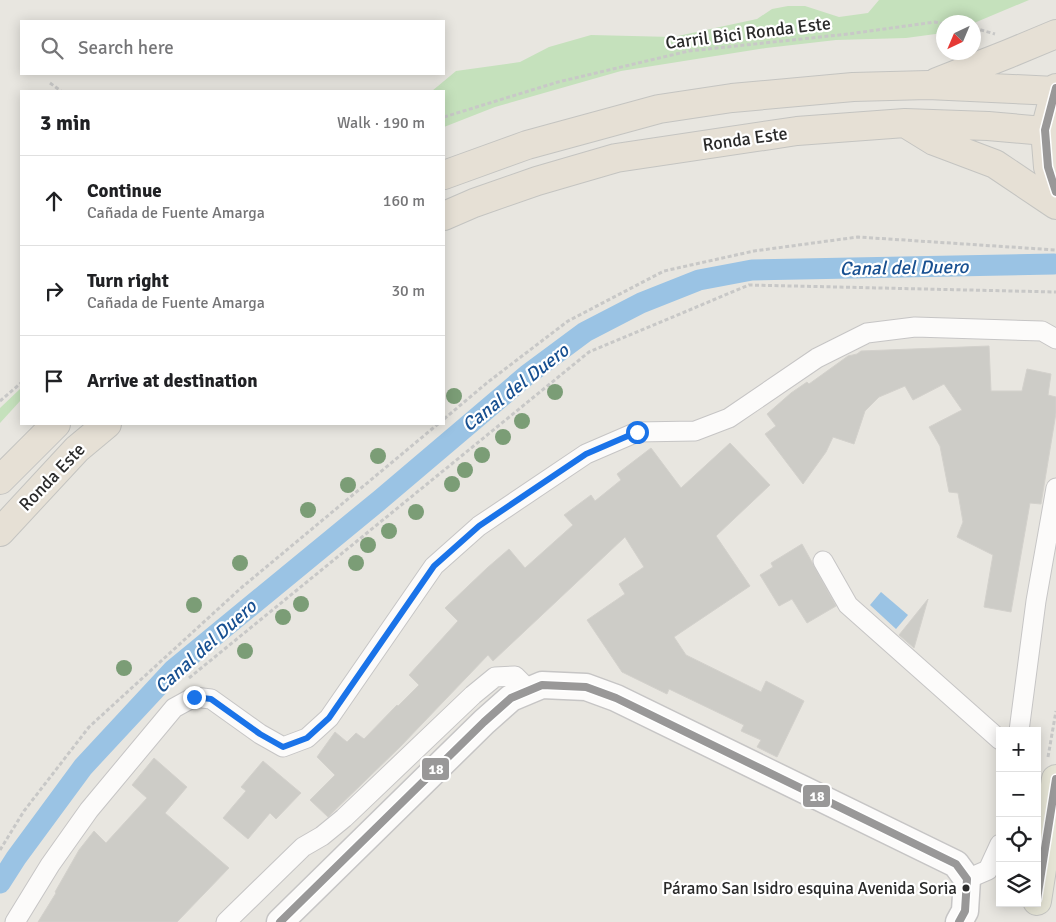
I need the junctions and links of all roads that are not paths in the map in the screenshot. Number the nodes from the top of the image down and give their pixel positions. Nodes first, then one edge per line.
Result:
1 (1056, 34) edge
2 (928, 85) junction
3 (1056, 90) edge
4 (905, 123) junction
5 (1051, 131) edge
6 (445, 175) edge
7 (1056, 192) edge
8 (1056, 205) edge
9 (445, 216) edge
10 (1056, 338) edge
11 (55, 425) edge
12 (106, 425) edge
13 (0, 480) edge
14 (1056, 488) edge
15 (0, 532) edge
16 (823, 561) dead end
17 (529, 690) junction
18 (1019, 727) edge
19 (996, 736) edge
20 (1056, 779) edge
21 (996, 853) edge
22 (1041, 876) edge
23 (967, 879) junction
24 (1036, 907) edge
25 (15, 922) edge
26 (226, 922) edge
27 (280, 922) edge
28 (959, 922) edge
29 (1034, 922) edge

1 - 2 highway
2 - 3 highway
2 - 6 highway
3 - 5 highway
4 - 5 highway, Ronda Este
4 - 8 highway
4 - 9 highway, Ronda Este
5 - 7 highway
10 - 25 street
11 - 13 highway, Ronda Este
12 - 15 highway, Ronda Este
14 - 18 street
16 - 19 street
17 - 23 street
17 - 26 street
17 - 27 street
20 - 22 main road
21 - 23 street
23 - 28 street
24 - 29 main road

